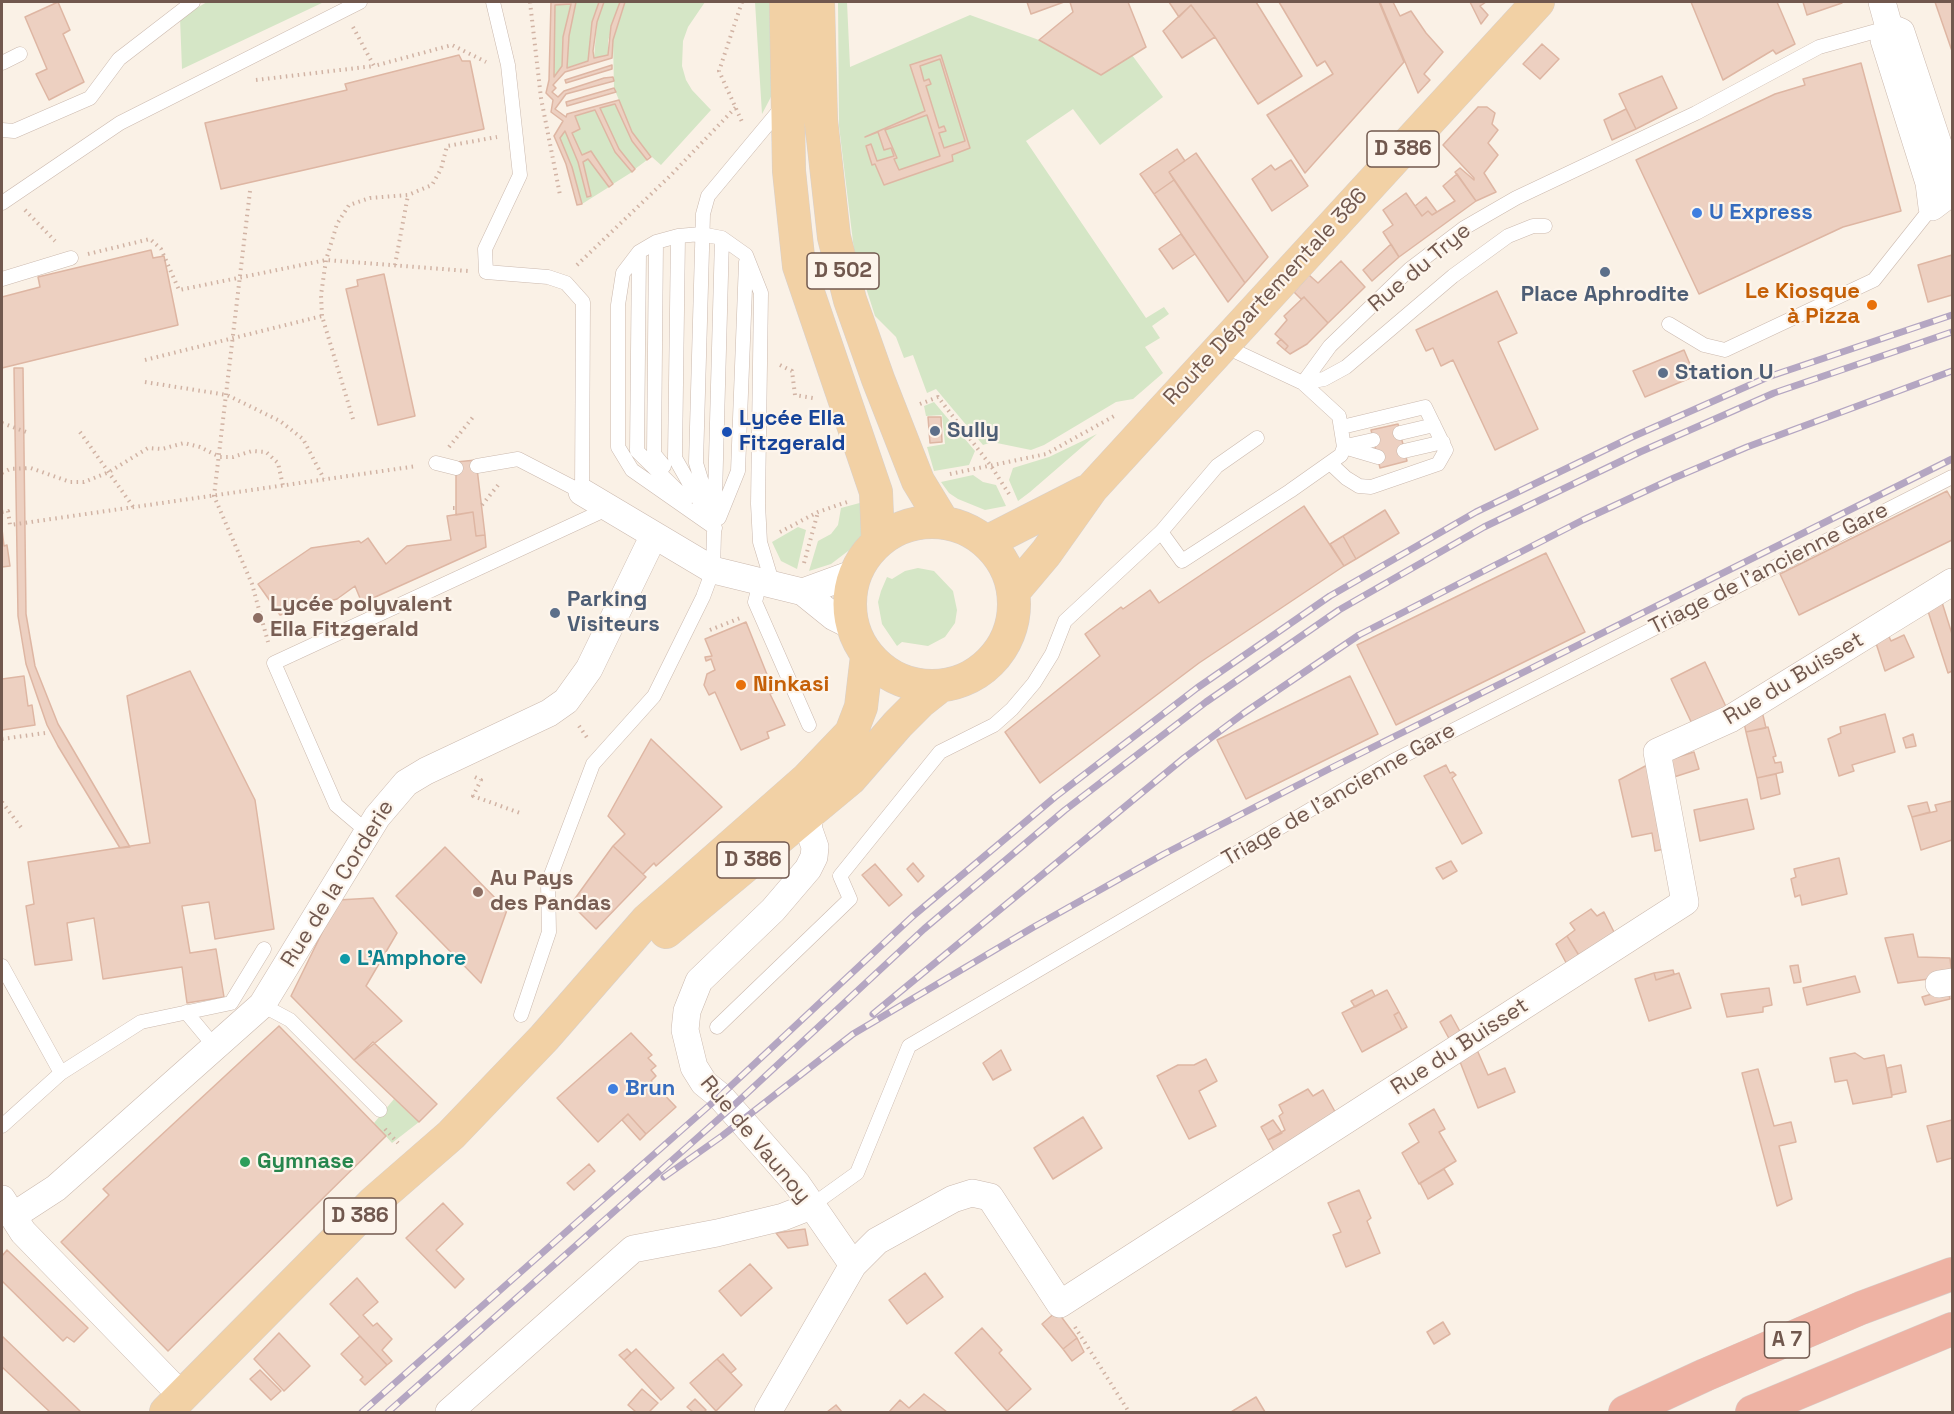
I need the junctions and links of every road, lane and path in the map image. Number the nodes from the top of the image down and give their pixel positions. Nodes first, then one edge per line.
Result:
1 (192, 2) edge
2 (360, 2) edge
3 (493, 2) edge
4 (530, 2) edge
5 (742, 2) edge
6 (786, 2) edge
7 (818, 2) edge
8 (1538, 2) edge
9 (345, 9) junction
10 (1886, 14) edge
11 (20, 54) dead end
12 (2, 63) edge
13 (508, 65) junction
14 (374, 66) junction
15 (250, 81) dead end
16 (788, 100) junction
17 (736, 107) junction
18 (2, 130) edge
19 (515, 134) junction
20 (752, 144) junction
21 (250, 191) dead end
22 (408, 195) junction
23 (560, 195) dead end
24 (7, 200) edge
25 (1932, 207) joint
26 (1545, 226) dead end
27 (701, 234) junction
28 (678, 236) junction
29 (722, 238) junction
30 (656, 242) junction
31 (639, 252) junction
32 (746, 255) junction
33 (71, 258) junction
34 (326, 260) junction
35 (395, 266) junction
36 (486, 272) junction
37 (241, 276) junction
38 (2, 279) edge
39 (566, 283) junction
40 (322, 316) junction
41 (1670, 324) dead end
42 (234, 338) junction
43 (1221, 345) junction
44 (145, 360) dead end
45 (790, 369) dead end
46 (145, 382) dead end
47 (1303, 383) junction
48 (227, 395) junction
49 (813, 398) dead end
50 (917, 405) dead end
51 (473, 417) dead end
52 (353, 419) dead end
53 (2, 423) edge
54 (1434, 425) junction
55 (1341, 427) junction
56 (80, 432) dead end
57 (29, 433) dead end
58 (1400, 433) dead end
59 (1257, 438) dead end
60 (1373, 440) dead end
61 (1443, 442) junction
62 (1344, 447) junction
63 (1404, 451) dead end
64 (220, 457) junction
65 (1378, 457) dead end
66 (436, 463) junction
67 (1330, 463) junction
68 (477, 466) dead end
69 (456, 468) dead end
70 (2, 472) edge
71 (109, 472) junction
72 (1953, 477) edge
73 (324, 480) junction
74 (283, 486) junction
75 (1092, 488) junction
76 (582, 492) junction
77 (214, 496) junction
78 (135, 508) junction
79 (609, 508) junction
80 (2, 512) edge
81 (818, 512) dead end
82 (943, 522) junction
83 (1027, 524) junction
84 (715, 528) junction
85 (1161, 532) junction
86 (654, 535) junction
87 (878, 542) junction
88 (987, 542) junction
89 (713, 570) junction
90 (855, 573) junction
91 (1953, 582) edge
92 (767, 584) junction
93 (1014, 591) junction
94 (803, 592) junction
95 (761, 617) junction
96 (690, 622) junction
97 (852, 626) junction
98 (867, 656) junction
99 (274, 663) junction
100 (939, 687) junction
101 (809, 725) dead end
102 (45, 732) dead end
103 (851, 733) junction
104 (2, 739) edge
105 (474, 776) dead end
106 (2, 802) edge
107 (811, 812) junction
108 (520, 813) dead end
109 (23, 830) dead end
110 (369, 832) junction
111 (264, 949) dead end
112 (2, 966) edge
113 (262, 1005) junction
114 (186, 1012) junction
115 (521, 1015) dead end
116 (556, 1023) junction
117 (717, 1027) dead end
118 (215, 1047) junction
119 (61, 1073) junction
120 (380, 1110) dead end
121 (2, 1126) edge
122 (812, 1206) junction
123 (5, 1212) edge
124 (853, 1265) junction
125 (1953, 1274) edge
126 (1060, 1304) junction
127 (1953, 1329) edge
128 (174, 1404) edge
129 (449, 1413) edge
130 (768, 1413) edge
131 (1129, 1413) edge
132 (1625, 1413) edge
133 (1752, 1413) edge

1 - 18 lane
2 - 9 lane
3 - 13 lane
4 - 23 path
5 - 17 path
6 - 16 main road, D 502
7 - 82 main road, D 502
8 - 43 main road, Route Départementale 386 / D 386
9 - 14 path
9 - 24 lane
10 - 25 street
10 - 47 lane, Rue du Trye
11 - 12 lane
13 - 14 path
13 - 19 lane
14 - 15 path
16 - 20 lane
16 - 87 main road, D 502
17 - 20 path
17 - 39 path
19 - 22 path
19 - 36 lane
20 - 27 lane
21 - 37 path
22 - 34 path
22 - 35 path
24 - 33 path
25 - 41 lane
26 - 47 lane, Rue du Trye
27 - 28 lane
27 - 29 lane
27 - 84 lane
28 - 30 lane
28 - 84 lane
29 - 32 lane
29 - 84 lane
30 - 31 lane
30 - 84 lane
31 - 84 lane
31 - 84 lane
32 - 84 lane
32 - 92 lane
33 - 37 path
33 - 38 lane
34 - 35 path
34 - 37 path
34 - 40 path
35 - 36 path
36 - 39 lane
37 - 42 path
39 - 76 lane
40 - 42 path
40 - 52 path
42 - 44 path
42 - 48 path
43 - 47 lane
43 - 75 main road, Route Départementale 386 / D 386
45 - 49 path
46 - 48 path
47 - 55 lane
48 - 64 path
48 - 73 path
50 - 83 path
51 - 66 path
53 - 57 path
54 - 55 lane
54 - 58 lane
54 - 61 lane
55 - 62 lane
56 - 71 path
59 - 85 lane
60 - 62 lane
61 - 63 lane
61 - 67 lane
62 - 65 lane
62 - 67 lane
64 - 71 path
64 - 74 path
64 - 77 path
66 - 69 lane
66 - 73 path
67 - 85 lane
68 - 76 lane
70 - 71 path
71 - 78 path
72 - 122 lane, Triage de l'ancienne Gare
73 - 74 path
74 - 77 path
75 - 83 main road, Route Départementale 386 / D 386
75 - 93 main road, Route Départementale 386 / D 386
76 - 79 street
77 - 78 path
77 - 99 path
78 - 80 path
79 - 86 street
79 - 99 lane
81 - 94 path
82 - 87 main road
82 - 88 main road
83 - 88 main road, Route Départementale 386 / D 386
84 - 89 lane
85 - 117 lane
86 - 89 street
86 - 110 street, Rue de la Corderie
87 - 90 main road
88 - 93 main road
89 - 92 street
89 - 96 lane
90 - 94 street
90 - 97 main road
91 - 126 street, Rue du Buisset
92 - 94 street
92 - 95 lane
93 - 100 main road
94 - 97 street
95 - 96 path
95 - 101 lane
96 - 115 lane
97 - 98 main road
98 - 100 main road
98 - 103 main road, D 386
99 - 110 lane
100 - 107 main road, D 386
102 - 104 path
103 - 107 main road, D 386
103 - 116 main road, D 386
105 - 108 path
106 - 109 path
107 - 116 main road, D 386
107 - 122 street, Rue de Vaunoy
110 - 113 street, Rue de la Corderie
111 - 114 lane
112 - 119 lane
113 - 118 street, Rue de la Corderie
113 - 120 lane
114 - 118 lane
114 - 119 lane
116 - 128 main road, D 386
118 - 123 street, Rue de la Corderie
119 - 121 lane
122 - 124 street, Rue de Vaunoy
122 - 129 street
123 - 128 street
124 - 126 street
124 - 130 street
125 - 132 highway, A 7
126 - 131 path
127 - 133 highway, A 7

